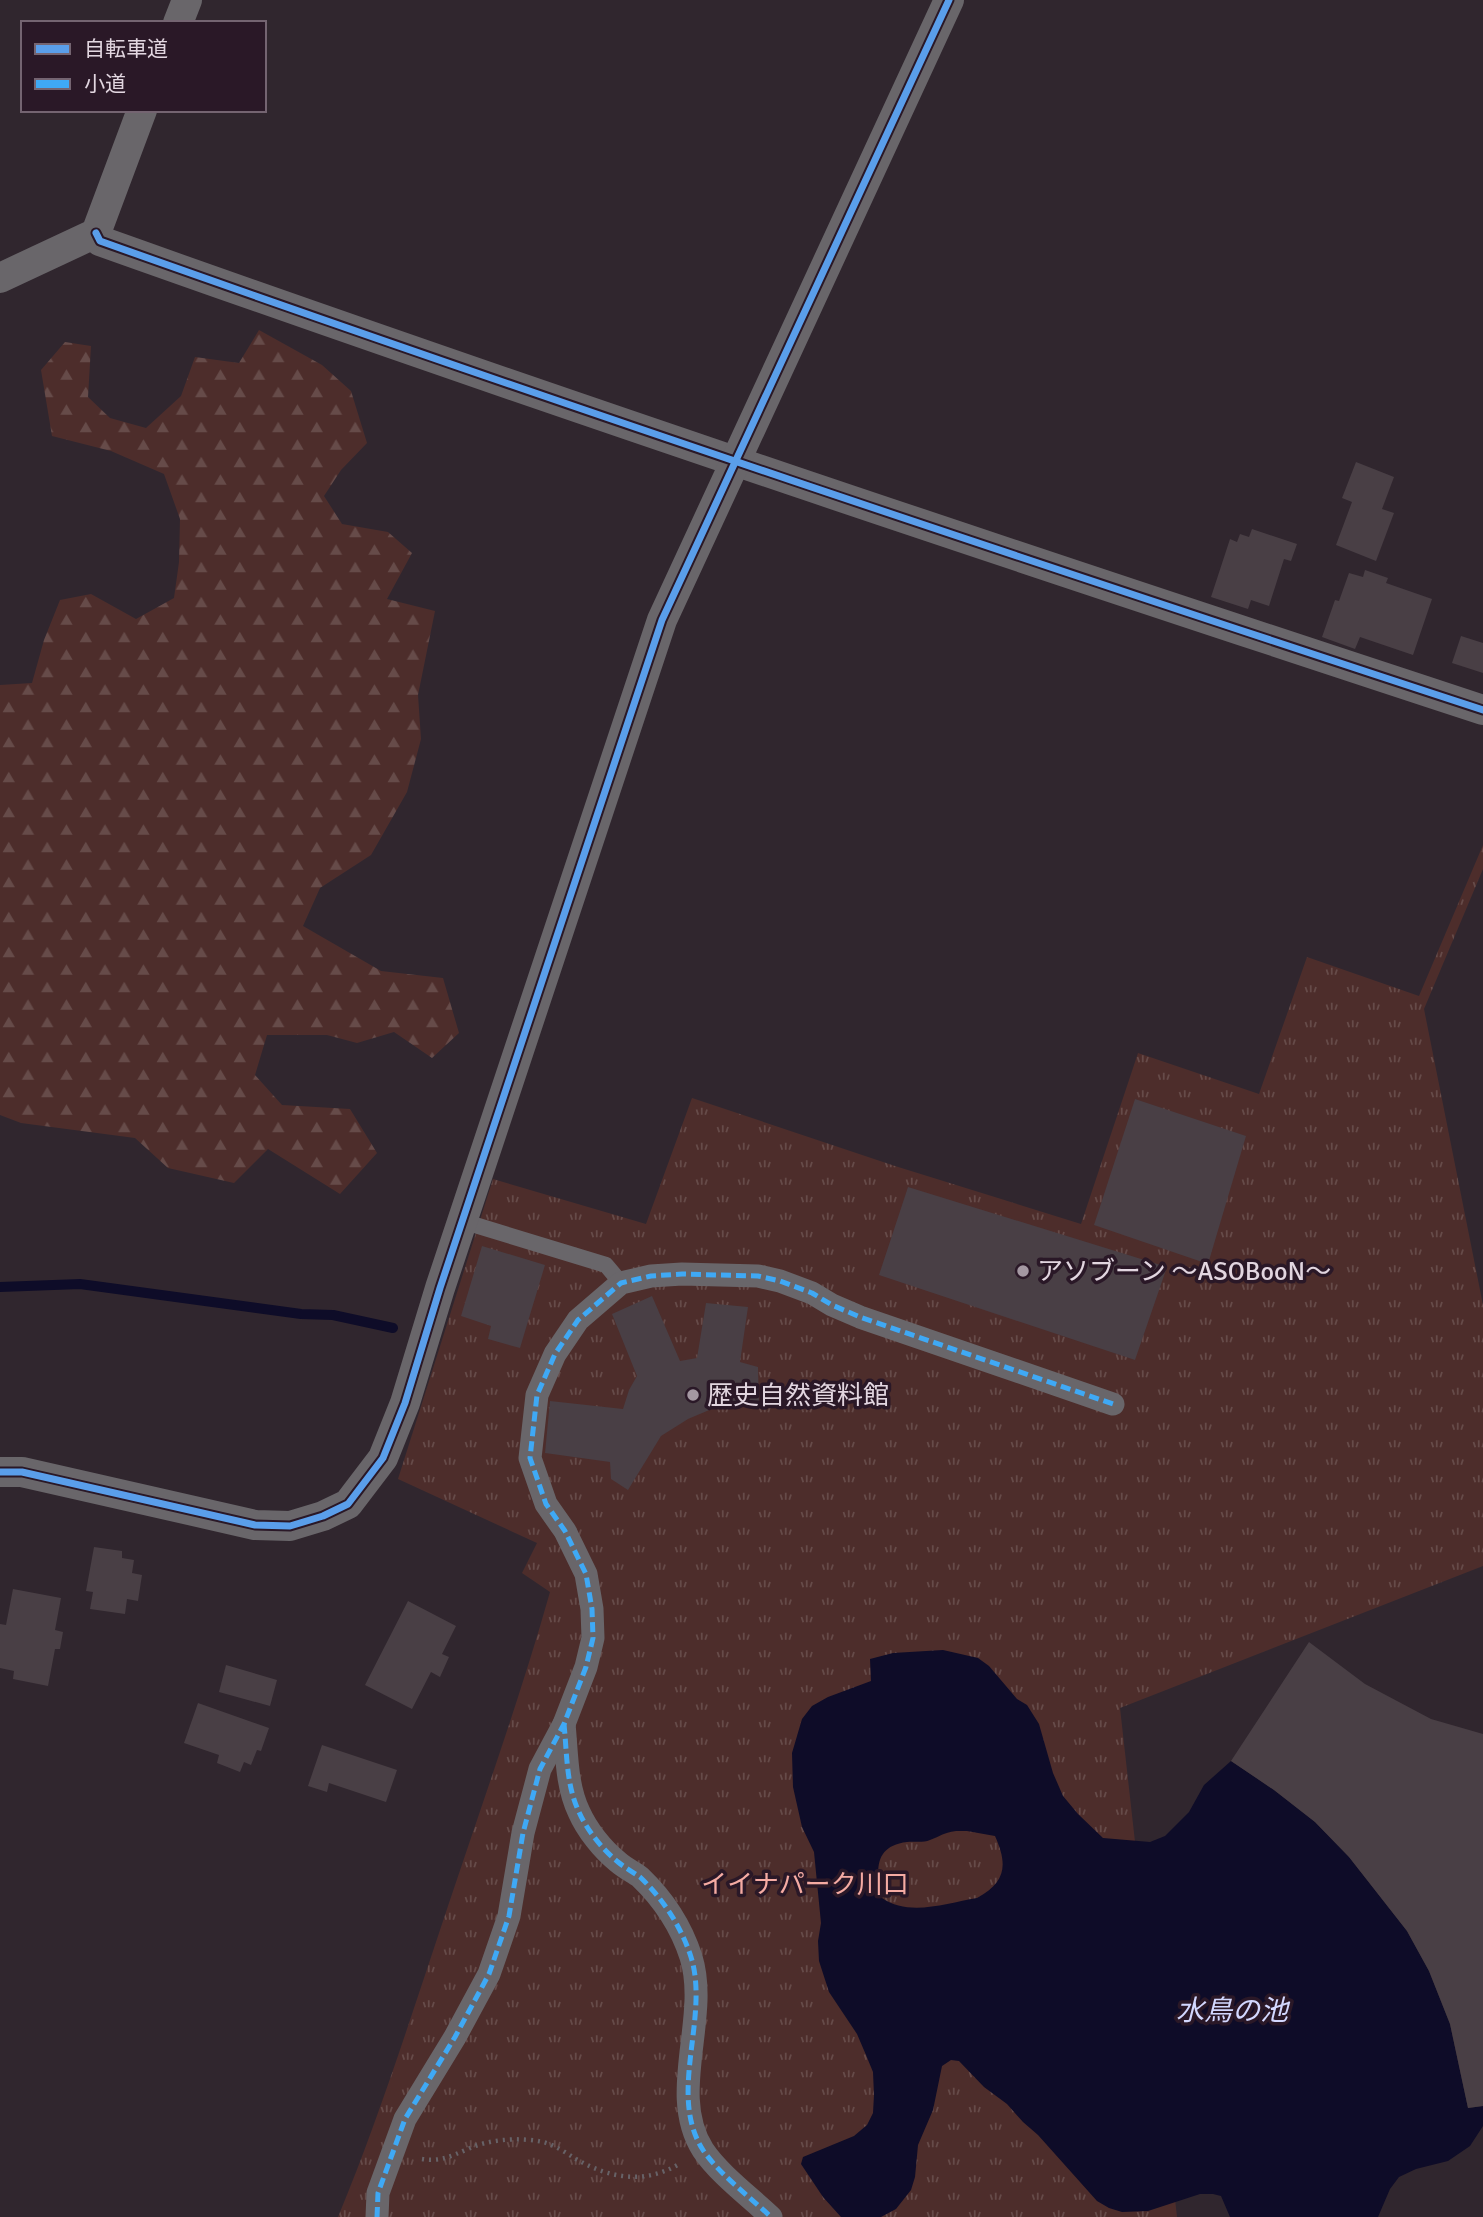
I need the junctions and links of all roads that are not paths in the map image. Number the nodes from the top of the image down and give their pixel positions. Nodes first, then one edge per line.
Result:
1 (187, 0) edge
2 (949, 0) edge
3 (179, 21) edge
4 (141, 112) edge
5 (96, 233) junction
6 (0, 278) edge
7 (737, 461) junction
8 (1483, 710) edge
9 (462, 1221) junction
10 (621, 1283) junction
11 (1113, 1404) dead end
12 (0, 1472) edge
13 (564, 1724) junction
14 (377, 2217) edge
15 (771, 2217) edge

1 - 3 street
2 - 7 street
4 - 5 street
5 - 6 street
5 - 7 street
7 - 8 street
7 - 9 street
9 - 10 lane
9 - 12 street
10 - 11 street
10 - 13 street
13 - 14 street
13 - 15 street

